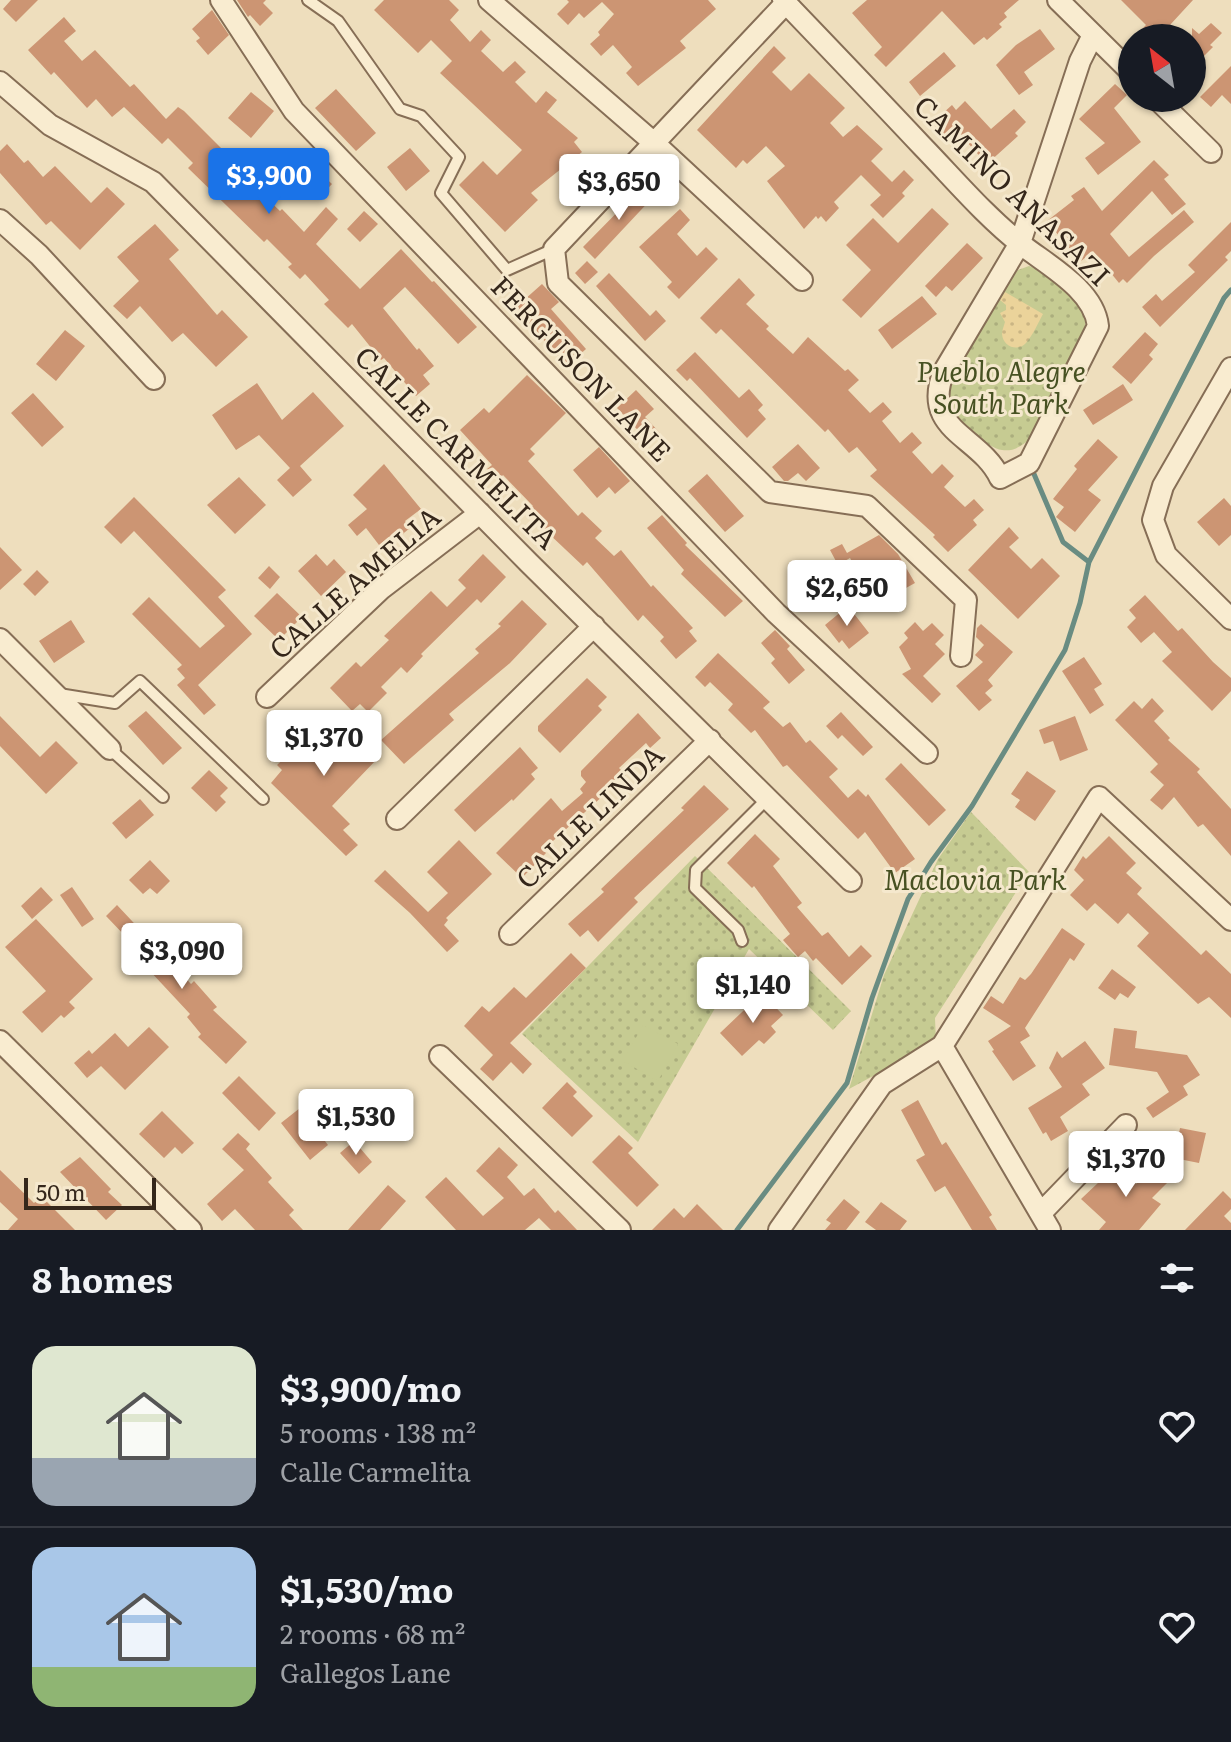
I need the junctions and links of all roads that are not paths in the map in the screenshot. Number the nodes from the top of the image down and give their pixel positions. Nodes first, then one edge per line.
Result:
1 (221, 0) edge
2 (308, 0) edge
3 (489, 0) edge
4 (1058, 0) edge
5 (785, 1) edge
6 (1093, 35) junction
7 (1118, 59) edge
8 (0, 82) edge
9 (1170, 112) edge
10 (653, 142) junction
11 (1211, 152) dead end
12 (0, 220) edge
13 (1020, 243) junction
14 (554, 249) junction
15 (802, 280) dead end
16 (1231, 368) edge
17 (154, 379) dead end
18 (480, 513) junction
19 (1231, 619) edge
20 (594, 626) junction
21 (0, 639) edge
22 (961, 656) dead end
23 (53, 693) junction
24 (267, 697) dead end
25 (710, 740) junction
26 (110, 749) joint
27 (927, 753) dead end
28 (163, 797) dead end
29 (768, 798) junction
30 (263, 799) dead end
31 (397, 819) dead end
32 (851, 881) dead end
33 (1231, 920) edge
34 (510, 934) dead end
35 (742, 941) dead end
36 (0, 1041) edge
37 (942, 1046) junction
38 (440, 1056) dead end
39 (1126, 1125) dead end
40 (1046, 1222) edge
41 (191, 1230) edge
42 (620, 1230) edge
43 (779, 1230) edge

1 - 27 street, FERGUSON LANE
2 - 14 lane
3 - 10 street
4 - 6 street
5 - 10 street
5 - 13 street, CAMINO ANASAZI
6 - 7 street
6 - 13 street
8 - 18 street, CALLE CARMELITA
9 - 11 street
10 - 14 street
10 - 15 street
12 - 17 street
13 - 13 street, CAMINO ANASAZI
14 - 22 street
16 - 19 street
18 - 20 street, CALLE CARMELITA
18 - 24 street, CALLE AMELIA
20 - 25 street, CALLE CARMELITA
20 - 31 street
21 - 23 street
23 - 26 street
23 - 30 lane
25 - 29 street, CALLE CARMELITA
25 - 34 street, CALLE LINDA
26 - 28 lane
29 - 32 street, CALLE CARMELITA
29 - 35 lane
33 - 37 street
36 - 41 street
37 - 40 street
37 - 43 street
38 - 42 street
39 - 40 street

